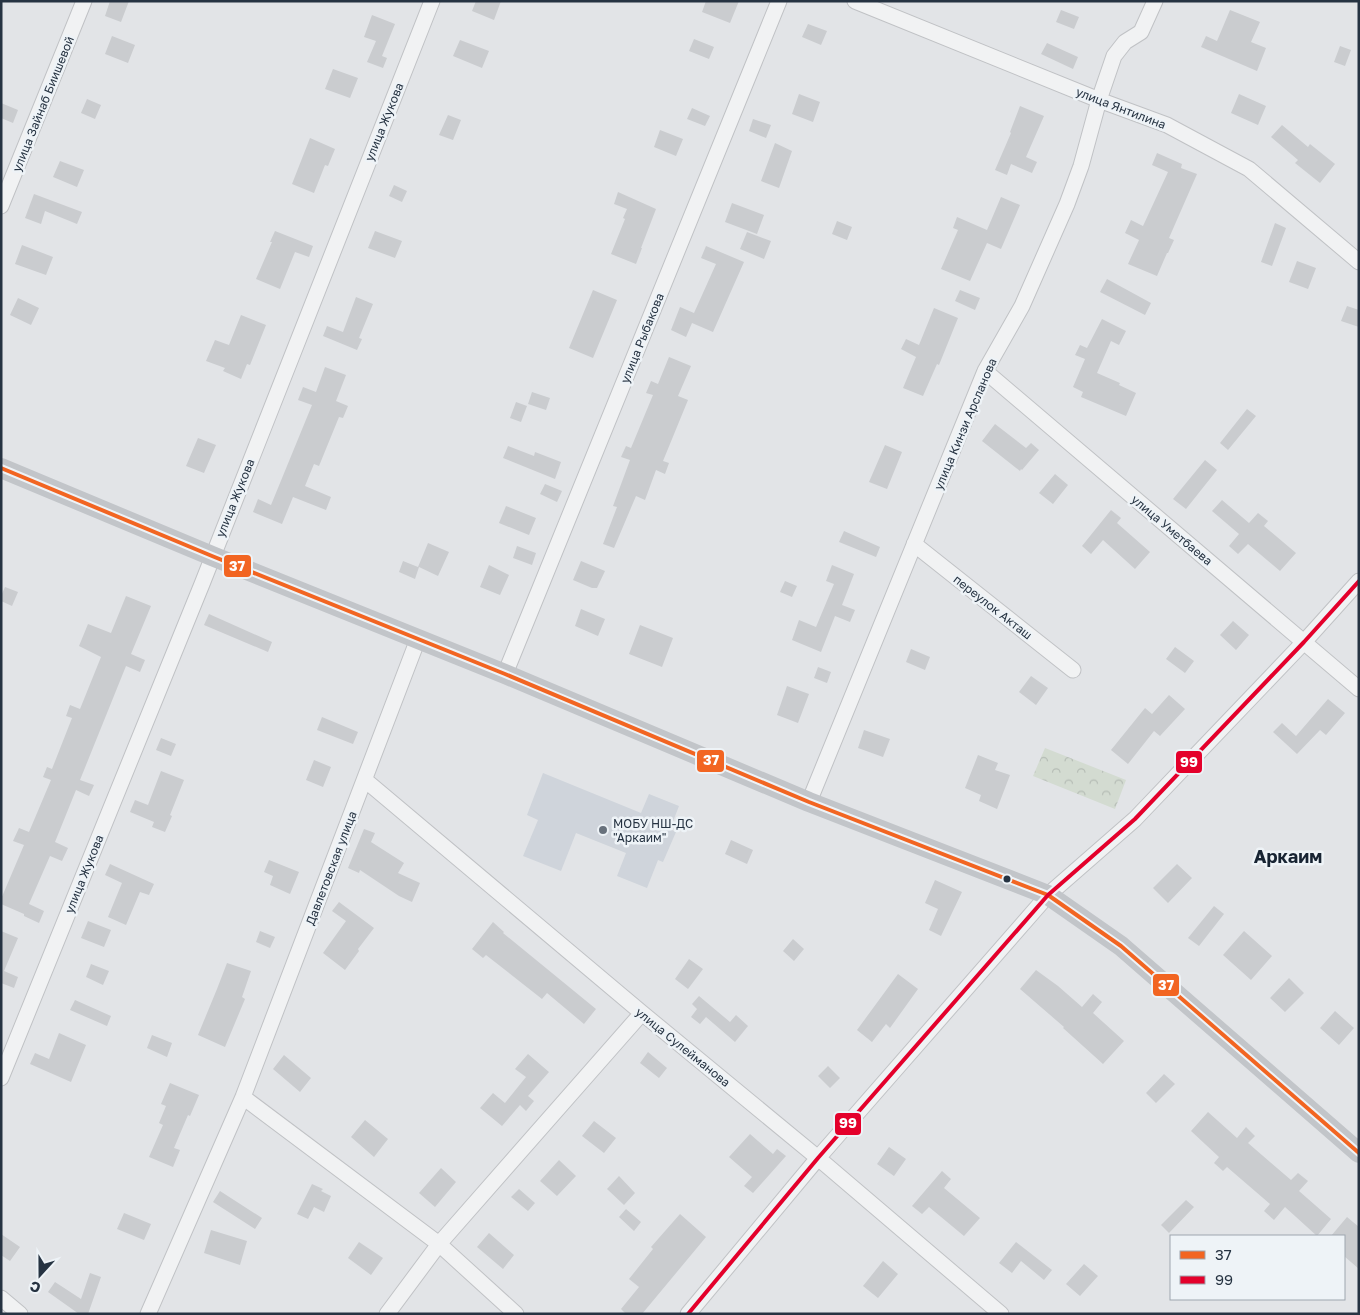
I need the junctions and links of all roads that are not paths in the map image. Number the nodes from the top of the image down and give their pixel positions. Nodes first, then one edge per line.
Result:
1 (84, 1) edge
2 (432, 1) edge
3 (778, 1) edge
4 (855, 1) edge
5 (1155, 1) edge
6 (1099, 100) junction
7 (1, 206) edge
8 (1359, 262) edge
9 (985, 371) junction
10 (1, 468) edge
11 (914, 544) junction
12 (212, 556) junction
13 (1359, 581) edge
14 (418, 639) junction
15 (1304, 642) junction
16 (1073, 670) dead end
17 (505, 674) junction
18 (1359, 689) edge
19 (364, 780) junction
20 (809, 802) junction
21 (1048, 894) junction
22 (642, 1013) junction
23 (1, 1078) edge
24 (243, 1097) junction
25 (1359, 1153) edge
26 (818, 1158) junction
27 (439, 1244) junction
28 (1, 1298) edge
29 (20, 1314) edge
30 (148, 1314) edge
31 (387, 1314) edge
32 (516, 1314) edge
33 (688, 1314) edge
34 (1001, 1314) edge

1 - 7 street, улица Зайнаб Биишевой
2 - 12 street, улица Жукова
3 - 17 street, улица Рыбакова
4 - 6 street, улица Янтилина
5 - 6 street, улица Кинзи Арсланова
6 - 8 street, улица Янтилина
6 - 9 street, улица Кинзи Арсланова
9 - 11 street, улица Кинзи Арсланова
9 - 15 street, улица Уметбаева
10 - 12 main road
11 - 16 street, переулок Акташ
11 - 20 street, улица Кинзи Арсланова
12 - 14 main road
12 - 23 street, улица Жукова
13 - 15 street
14 - 17 main road
14 - 19 street, Давлетовская улица
15 - 18 street, улица Уметбаева
15 - 21 street
17 - 20 main road
19 - 22 street, улица Сулейманова
19 - 24 street, Давлетовская улица
20 - 21 main road
21 - 25 main road
21 - 26 street
22 - 26 street, улица Сулейманова
22 - 27 street
24 - 27 street
24 - 30 street, Давлетовская улица
26 - 33 street
26 - 34 street, улица Сулейманова
27 - 31 street
27 - 32 street
28 - 29 street

